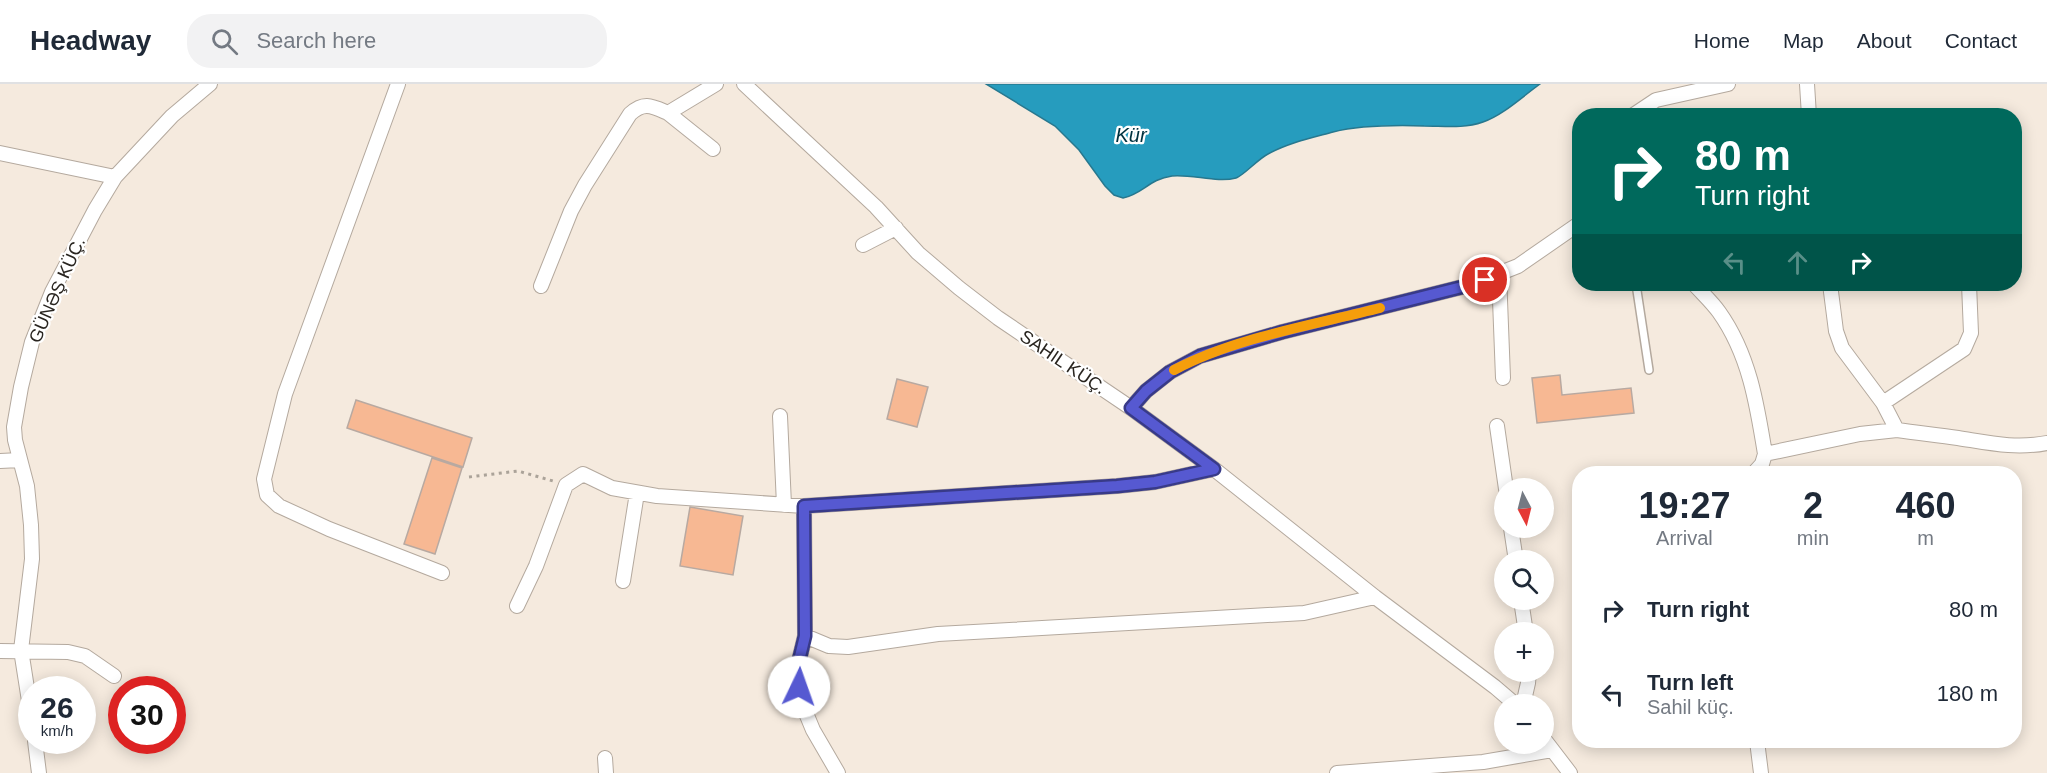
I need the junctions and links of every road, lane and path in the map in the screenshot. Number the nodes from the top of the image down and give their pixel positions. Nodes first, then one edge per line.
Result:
1 (210, 84) edge
2 (399, 84) edge
3 (716, 84) edge
4 (744, 84) edge
5 (1728, 84) edge
6 (1807, 84) edge
7 (1644, 108) edge
8 (1808, 108) edge
9 (668, 113) junction
10 (713, 149) dead end
11 (0, 153) edge
12 (116, 177) junction
13 (896, 228) junction
14 (1572, 229) edge
15 (863, 245) dead end
16 (1499, 274) junction
17 (541, 286) dead end
18 (1637, 291) edge
19 (1700, 291) edge
20 (1831, 291) edge
21 (1969, 291) edge
22 (1649, 370) dead end
23 (1503, 378) dead end
24 (1883, 403) junction
25 (1131, 408) junction
26 (780, 416) dead end
27 (1497, 426) dead end
28 (1897, 430) junction
29 (2047, 443) edge
30 (1765, 453) junction
31 (20, 459) junction
32 (0, 461) edge
33 (1760, 466) edge
34 (1214, 469) junction
35 (469, 477) dead end
36 (1504, 478) edge
37 (566, 485) junction
38 (637, 493) junction
39 (784, 505) junction
40 (804, 506) junction
41 (442, 573) dead end
42 (623, 581) dead end
43 (1375, 597) junction
44 (517, 606) dead end
45 (805, 636) junction
46 (21, 650) junction
47 (0, 651) edge
48 (25, 676) edge
49 (114, 676) dead end
50 (1504, 694) edge
51 (1758, 748) edge
52 (1554, 752) edge
53 (36, 754) edge
54 (1512, 754) edge
55 (605, 758) dead end
56 (39, 773) edge
57 (606, 773) edge
58 (838, 773) edge
59 (1337, 773) edge
60 (1570, 773) edge
61 (1761, 773) edge

1 - 12 street, GÜNƏŞ KÜÇ.
2 - 41 street
3 - 9 street
4 - 13 street, SAHIL KÜÇ.
5 - 7 street
6 - 8 street
9 - 10 street
9 - 17 street
11 - 12 street
12 - 31 street, GÜNƏŞ KÜÇ.
13 - 15 street
13 - 25 street, SAHIL KÜÇ.
14 - 16 street
16 - 23 street
16 - 25 street
18 - 22 lane
19 - 30 street
20 - 24 street
21 - 24 street
24 - 28 street
25 - 34 street, SAHIL KÜÇ.
26 - 39 street
27 - 36 street
28 - 29 street
28 - 30 street
30 - 33 street
31 - 32 street
31 - 46 street, GÜNƏŞ KÜÇ.
34 - 40 street
34 - 43 street, SAHIL KÜÇ.
35 - 37 path
37 - 38 street
37 - 44 street
38 - 39 street
38 - 42 street
39 - 40 street
40 - 45 street
43 - 45 street
43 - 50 street, SAHIL KÜÇ.
45 - 58 street
46 - 47 street
46 - 48 street, GÜNƏŞ KÜÇ.
46 - 49 street
51 - 61 street
52 - 60 street
53 - 56 street
54 - 59 street
55 - 57 street

